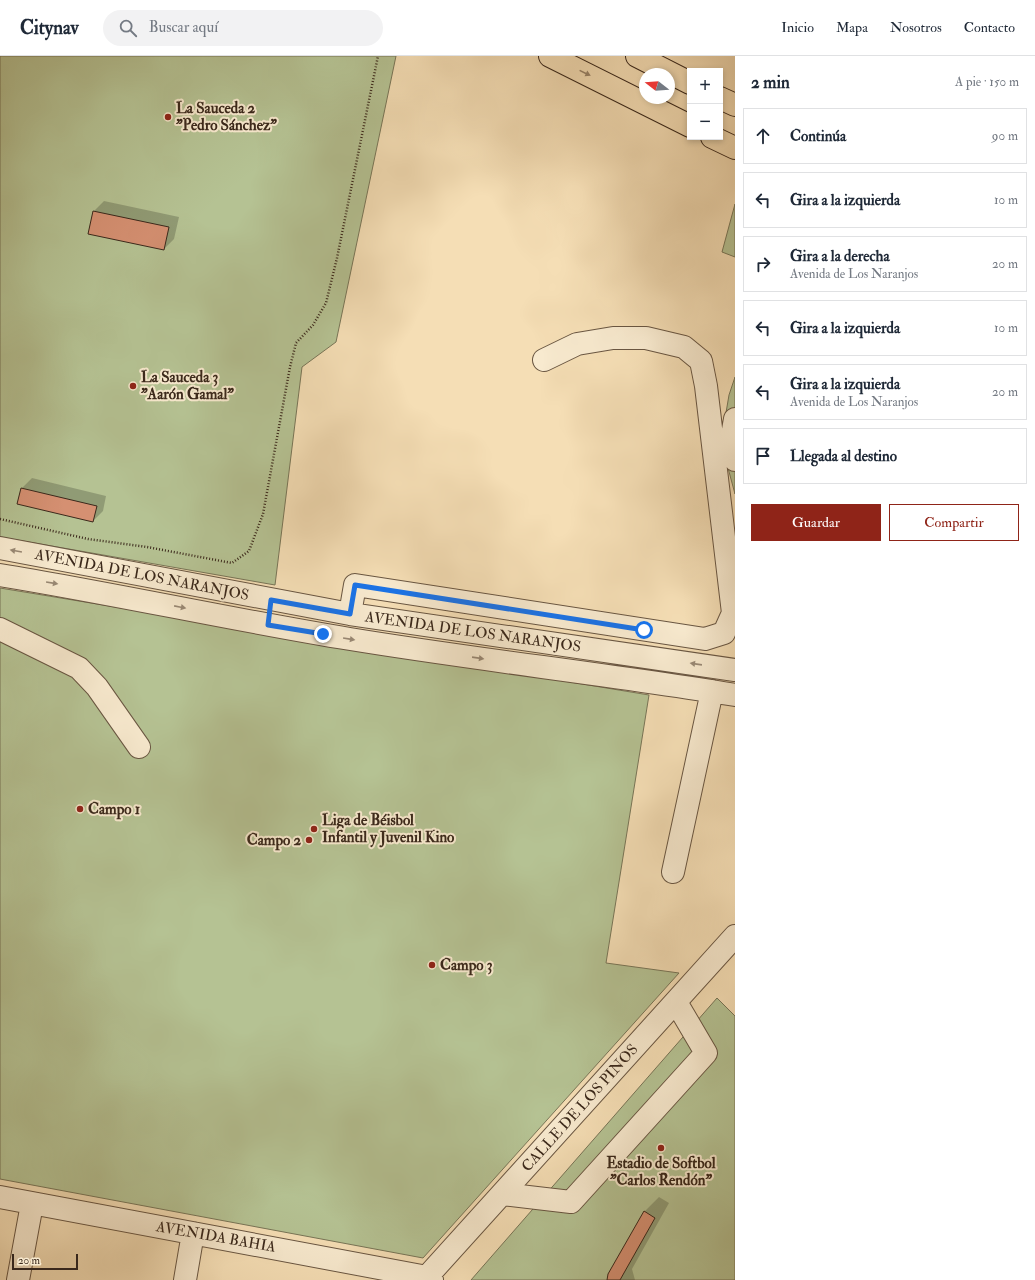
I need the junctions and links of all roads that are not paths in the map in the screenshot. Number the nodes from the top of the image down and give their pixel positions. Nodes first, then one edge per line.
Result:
1 (550, 56) edge
2 (637, 56) edge
3 (687, 81) edge
4 (723, 99) edge
5 (735, 105) edge
6 (687, 124) edge
7 (718, 140) edge
8 (735, 148) edge
9 (544, 360) dead end
10 (735, 419) edge
11 (735, 460) edge
12 (0, 548) edge
13 (0, 575) edge
14 (271, 600) junction
15 (350, 614) junction
16 (268, 625) junction
17 (0, 629) edge
18 (735, 670) edge
19 (712, 691) junction
20 (735, 695) edge
21 (138, 747) dead end
22 (673, 872) dead end
23 (735, 936) edge
24 (676, 1002) junction
25 (502, 1194) junction
26 (0, 1197) edge
27 (32, 1204) junction
28 (193, 1232) junction
29 (428, 1279) edge
30 (18, 1280) edge
31 (184, 1280) edge

1 -> 6 highway
2 - 3 highway
4 - 5 highway
7 - 8 highway
9 - 15 street
10 - 11 street
14 -> 12 street, AVENIDA DE LOS NARANJOS
13 -> 16 street, AVENIDA DE LOS NARANJOS
14 - 15 street, AVENIDA DE LOS NARANJOS
14 - 16 street
18 -> 15 street, AVENIDA DE LOS NARANJOS
16 -> 19 street, AVENIDA DE LOS NARANJOS
17 - 21 street
19 - 20 street, AVENIDA DE LOS NARANJOS
19 - 22 street
23 - 24 street, CALLE DE LOS PINOS
24 - 25 street, CALLE DE LOS PINOS
24 - 25 street
25 - 29 street, CALLE DE LOS PINOS
26 - 27 street, AVENIDA BAHIA
27 - 28 street, AVENIDA BAHIA
27 - 30 street
28 - 29 street, AVENIDA BAHIA
28 - 31 street

